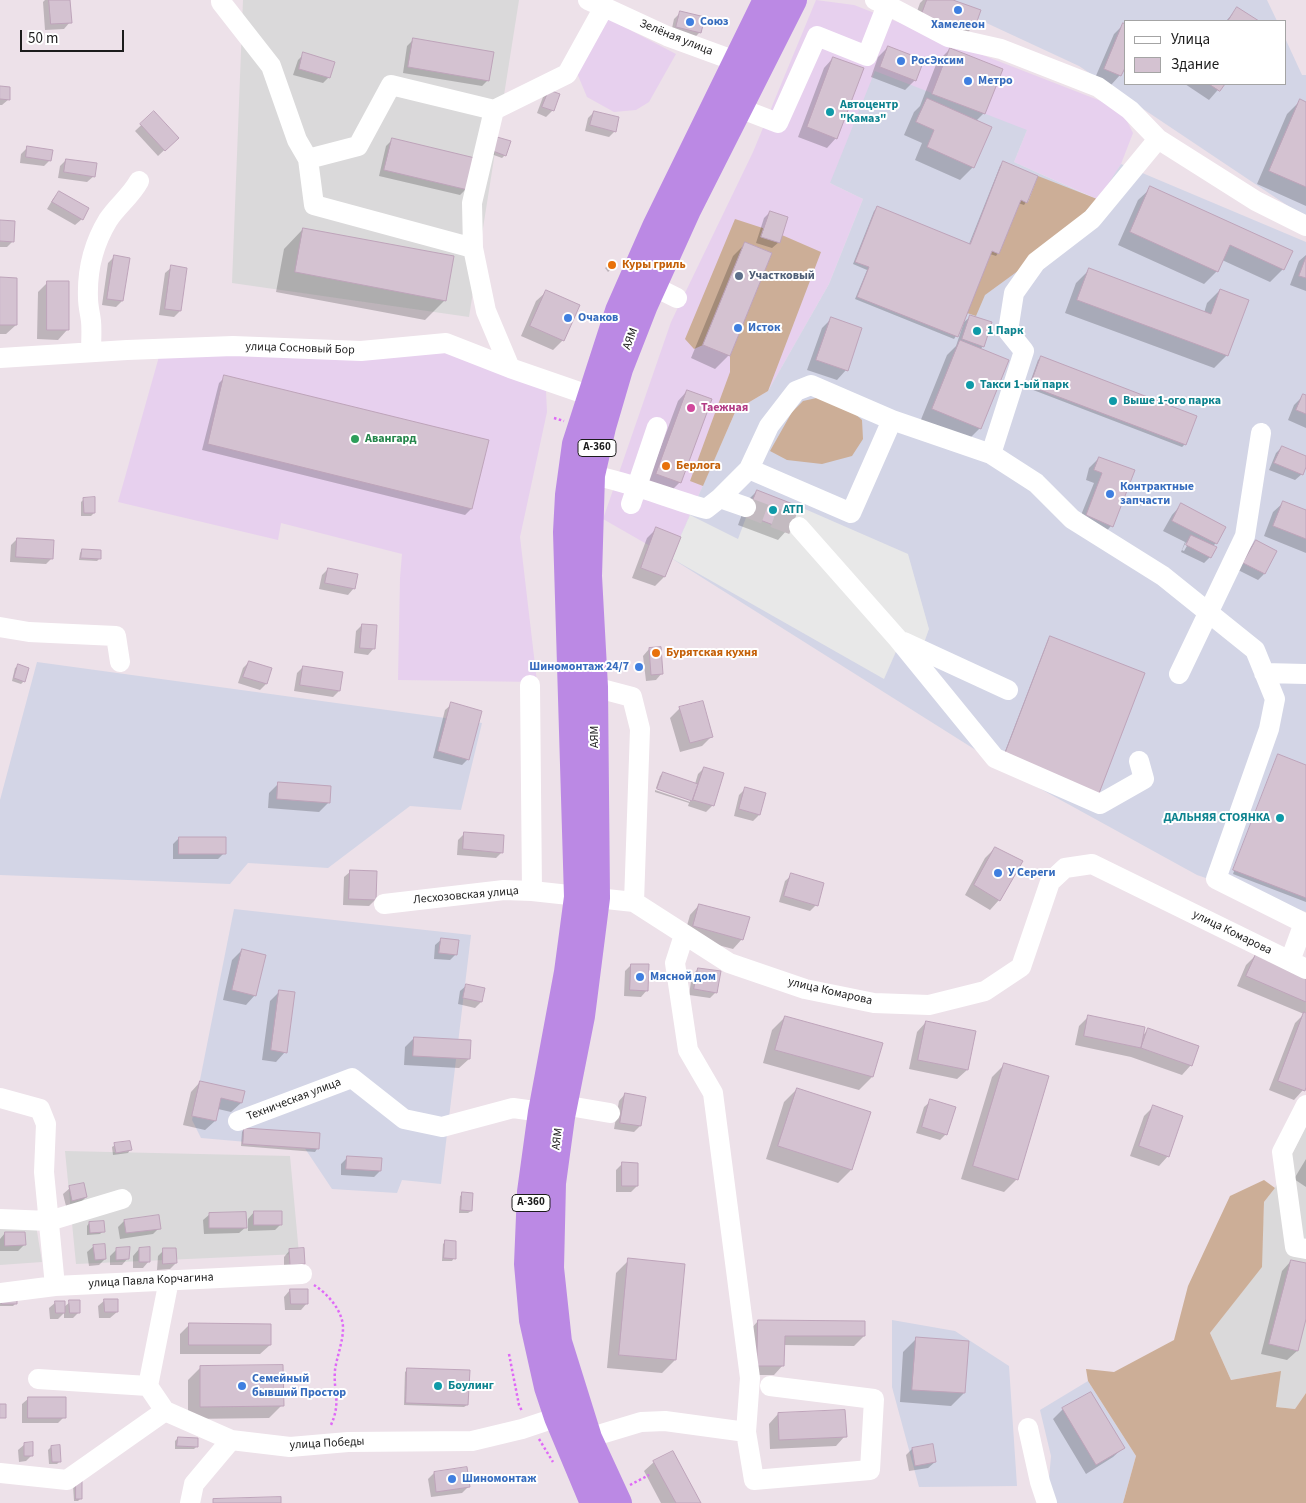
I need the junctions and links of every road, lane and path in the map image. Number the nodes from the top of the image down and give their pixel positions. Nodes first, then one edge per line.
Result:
1 (221, 0) edge
2 (767, 0) edge
3 (793, 0) edge
4 (596, 2) edge
5 (881, 2) edge
6 (910, 7) edge
7 (747, 66) junction
8 (739, 108) junction
9 (494, 110) junction
10 (1158, 139) junction
11 (308, 158) junction
12 (139, 181) dead end
13 (1306, 226) edge
14 (473, 248) junction
15 (653, 286) junction
16 (677, 298) dead end
17 (91, 352) junction
18 (0, 358) edge
19 (510, 368) junction
20 (591, 396) junction
21 (892, 420) junction
22 (657, 427) dead end
23 (1261, 433) dead end
24 (991, 454) junction
25 (749, 469) junction
26 (590, 475) junction
27 (634, 496) junction
28 (720, 498) junction
29 (746, 507) tunnel mouth
30 (799, 527) tunnel mouth
31 (1208, 612) junction
32 (0, 627) edge
33 (898, 639) junction
34 (120, 662) dead end
35 (1264, 673) junction
36 (1178, 674) dead end
37 (1306, 674) edge
38 (530, 685) dead end
39 (594, 688) junction
40 (1008, 690) dead end
41 (1139, 761) dead end
42 (532, 891) junction
43 (587, 897) junction
44 (634, 902) junction
45 (384, 904) dead end
46 (684, 935) junction
47 (1298, 965) edge
48 (0, 1098) edge
49 (1306, 1105) edge
50 (552, 1109) junction
51 (610, 1114) dead end
52 (238, 1121) dead end
53 (122, 1199) dead end
54 (0, 1219) edge
55 (49, 1220) junction
56 (1306, 1249) edge
57 (302, 1274) joint
58 (169, 1280) junction
59 (55, 1286) junction
60 (0, 1293) edge
61 (38, 1379) dead end
62 (148, 1386) junction
63 (770, 1386) dead end
64 (165, 1411) junction
65 (558, 1417) junction
66 (1028, 1428) dead end
67 (746, 1432) junction
68 (588, 1438) junction
69 (231, 1440) junction
70 (321, 1444) junction
71 (0, 1474) edge
72 (190, 1503) edge
73 (594, 1503) edge
74 (618, 1503) edge
75 (1047, 1503) edge

1 - 11 street
2 - 7 highway, АЯМ / А-360
3 - 7 highway, АЯМ / А-360
4 - 7 street, Зелёная улица
4 - 9 street
5 - 6 street
5 - 8 street
6 - 10 street
7 - 8 highway, АЯМ / А-360
7 - 20 highway, АЯМ / А-360
8 - 15 highway, АЯМ / А-360
9 - 11 street
9 - 14 street
10 - 13 street
10 - 24 street
11 - 14 street
12 - 17 street
14 - 19 street
15 - 16 street
15 - 26 highway, АЯМ / А-360
17 - 18 street, улица Сосновый Бор
17 - 19 street, улица Сосновый Бор
19 - 20 street, улица Сосновый Бор
20 - 43 highway, АЯМ / А-360
21 - 24 street
21 - 25 street
21 - 25 street
22 - 27 street
23 - 31 street
24 - 31 street
25 - 28 street
26 - 27 street
26 - 39 highway, АЯМ / А-360
27 - 28 street
28 - 29 street
30 - 33 street
31 - 35 street
31 - 36 street
32 - 34 street
33 - 40 street
33 - 41 street
35 - 37 street
35 - 47 street
38 - 42 street
39 - 43 highway, АЯМ / А-360
39 - 44 street
42 - 43 street, Лесхозовская улица
42 - 45 street, Лесхозовская улица
43 - 44 street, Лесхозовская улица
43 - 50 highway, АЯМ / А-360
44 - 46 street, улица Комарова
46 - 47 street, улица Комарова
46 - 67 street
48 - 55 street
49 - 56 street
50 - 51 street
50 - 52 street, Техническая улица
50 - 65 highway, АЯМ / А-360
50 - 68 highway, АЯМ / А-360
53 - 55 street
54 - 55 street
55 - 59 street
57 - 58 street, улица Павла Корчагина
57 - 70 path
58 - 59 street, улица Павла Корчагина
58 - 62 street
59 - 60 street, улица Павла Корчагина
61 - 62 street
62 - 64 street
63 - 67 street
64 - 69 street, улица Победы
64 - 71 street
65 - 70 street, улица Победы
65 - 73 highway, АЯМ / А-360
66 - 75 street
67 - 68 street
68 - 74 highway, АЯМ / А-360
69 - 70 street, улица Победы
69 - 72 street

